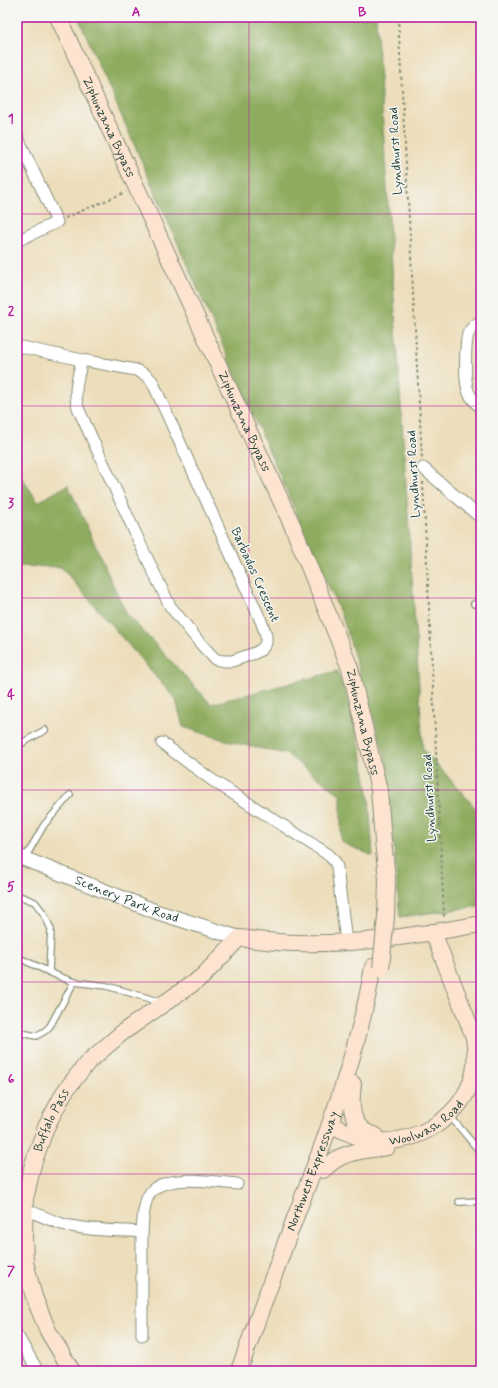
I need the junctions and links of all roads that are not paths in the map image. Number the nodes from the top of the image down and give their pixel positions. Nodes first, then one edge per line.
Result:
1 (58, 17) edge
2 (17, 136) edge
3 (17, 241) edge
4 (481, 321) edge
5 (17, 346) edge
6 (82, 360) junction
7 (481, 408) edge
8 (423, 468) road end
9 (481, 518) edge
10 (481, 601) edge
11 (474, 604) dead end
12 (45, 730) dead end
13 (162, 743) dead end
14 (17, 746) edge
15 (70, 795) dead end
16 (21, 857) edge
17 (17, 896) edge
18 (481, 924) edge
19 (439, 932) junction
20 (239, 938) junction
21 (346, 942) junction
22 (17, 957) edge
23 (377, 967) junction
24 (49, 972) junction
25 (74, 982) junction
26 (165, 1004) junction
27 (17, 1032) edge
28 (353, 1084) junction
29 (449, 1115) junction
30 (334, 1127) junction
31 (414, 1136) junction
32 (397, 1140) junction
33 (481, 1153) edge
34 (323, 1170) junction
35 (237, 1184) dead end
36 (481, 1201) edge
37 (459, 1202) dead end
38 (25, 1209) junction
39 (142, 1232) junction
40 (21, 1263) edge
41 (17, 1335) edge
42 (142, 1335) dead end
43 (36, 1371) edge
44 (72, 1371) edge
45 (239, 1371) edge
46 (249, 1371) edge

1 - 23 main road, Ziphunzana Bypass
2 - 3 street
4 - 7 street
5 - 6 street, Barbados Crescent
6 - 6 street, Barbados Crescent
8 - 9 street
10 - 11 lane
12 - 14 lane
13 - 21 street
15 - 16 lane
16 - 20 street, Scenery Park Road
17 - 24 lane
18 - 19 main road
19 - 21 main road
19 - 29 main road, Woolwash Road
20 - 21 main road
20 - 26 main road, Buffalo Pass
22 - 24 lane
23 - 28 main road, Northwest Expressway
23 - 30 main road, Northwest Expressway
24 - 25 lane
25 - 26 lane
25 - 27 lane
26 - 38 main road, Buffalo Pass
28 - 30 main road, Northwest Expressway
28 - 32 main road
29 - 31 main road, Woolwash Road
29 - 33 lane
30 - 32 main road, Woolwash Road
30 - 34 main road, Northwest Expressway
30 - 45 main road, Northwest Expressway
31 - 32 main road, Woolwash Road
31 - 34 main road
34 - 46 main road, Northwest Expressway
35 - 39 street
36 - 37 lane
38 - 39 street
38 - 40 main road, Buffalo Pass
39 - 42 street
40 - 44 main road, Buffalo Pass
41 - 43 street

